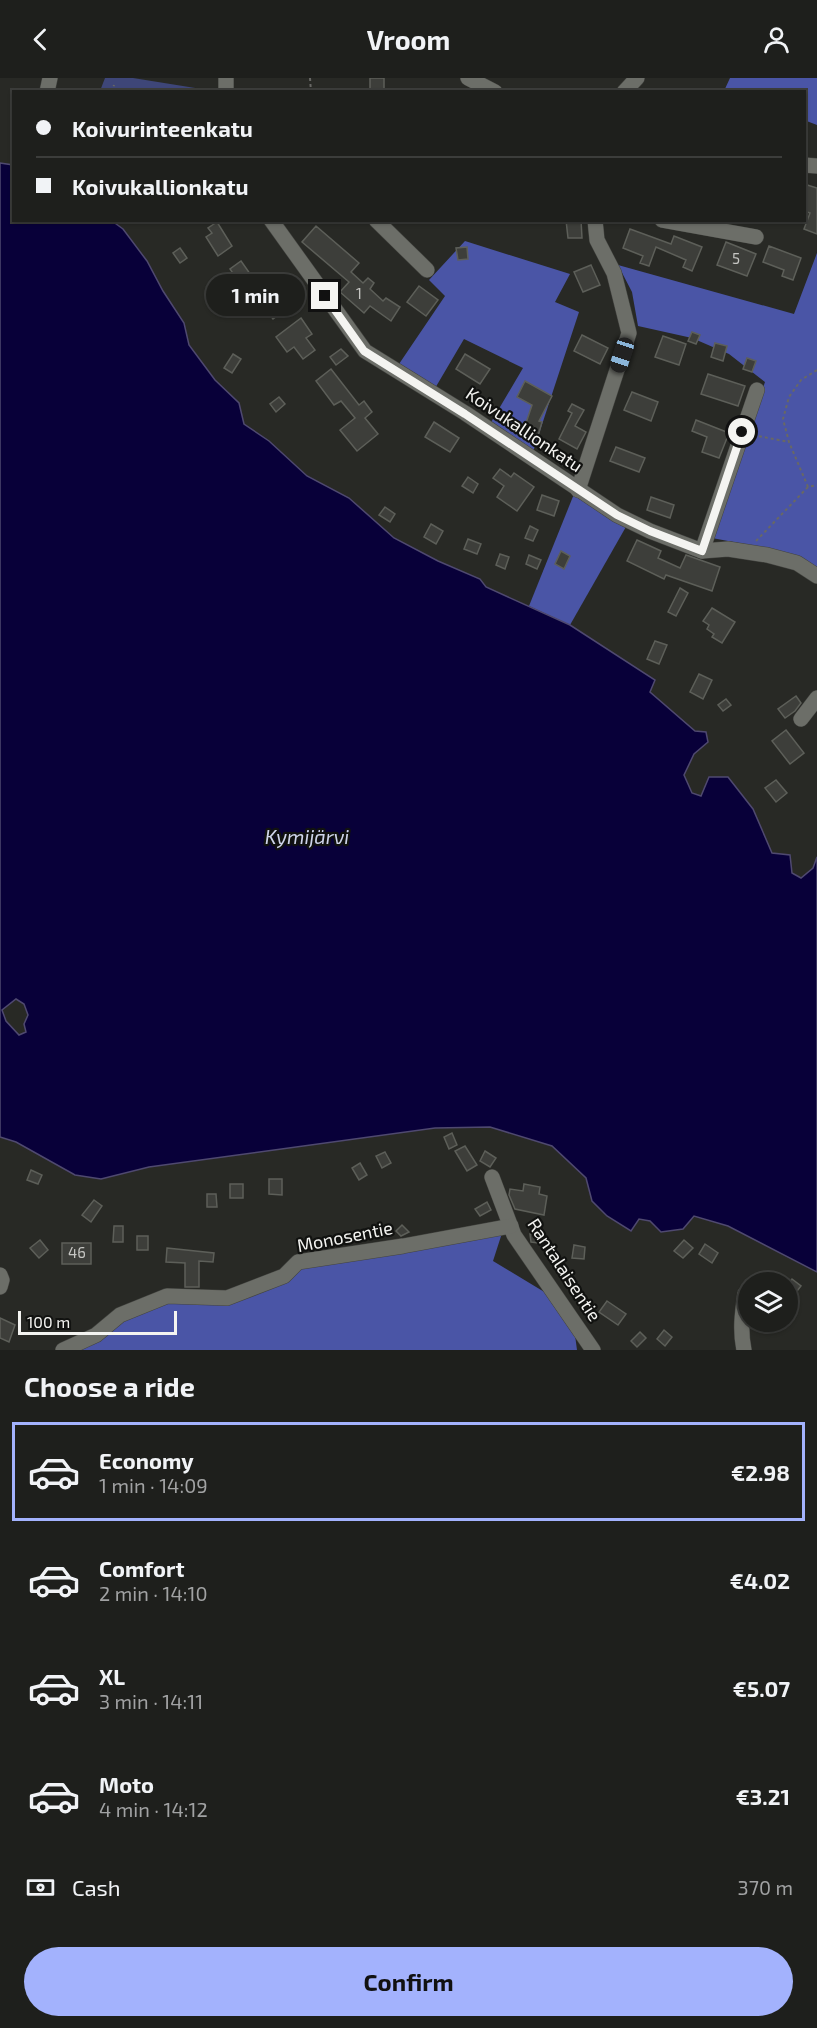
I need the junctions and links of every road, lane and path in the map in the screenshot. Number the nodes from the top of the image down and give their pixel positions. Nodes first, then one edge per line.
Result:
1 (468, 78) edge
2 (114, 85) dead end
3 (113, 90) edge
4 (491, 90) edge
5 (272, 222) edge
6 (378, 222) edge
7 (595, 222) edge
8 (673, 222) edge
9 (756, 237) dead end
10 (428, 270) dead end
11 (817, 370) edge
12 (757, 390) dead end
13 (742, 432) junction
14 (789, 442) junction
15 (817, 485) edge
16 (808, 487) junction
17 (578, 490) junction
18 (702, 551) junction
19 (748, 552) junction
20 (817, 576) edge
21 (817, 698) edge
22 (801, 719) dead end
23 (492, 1177) dead end
24 (511, 1226) junction
25 (0, 1275) edge
26 (0, 1287) edge
27 (741, 1332) edge
28 (63, 1350) edge
29 (593, 1350) edge
30 (744, 1350) edge

1 - 4 street
2 - 3 path
5 - 17 street, Koivukallionkatu
6 - 10 street
7 - 17 street
8 - 9 street
11 - 14 path
12 - 13 street
13 - 14 path
13 - 18 street
14 - 16 path
15 - 16 path
16 - 19 path
17 - 18 street, Koivukallionkatu
18 - 19 street, Koivukallionkatu
19 - 20 street, Koivukallionkatu
21 - 22 street
23 - 24 street, Rantalaisentie
24 - 28 street, Monosentie
24 - 29 street, Rantalaisentie
25 - 26 street
27 - 30 street

